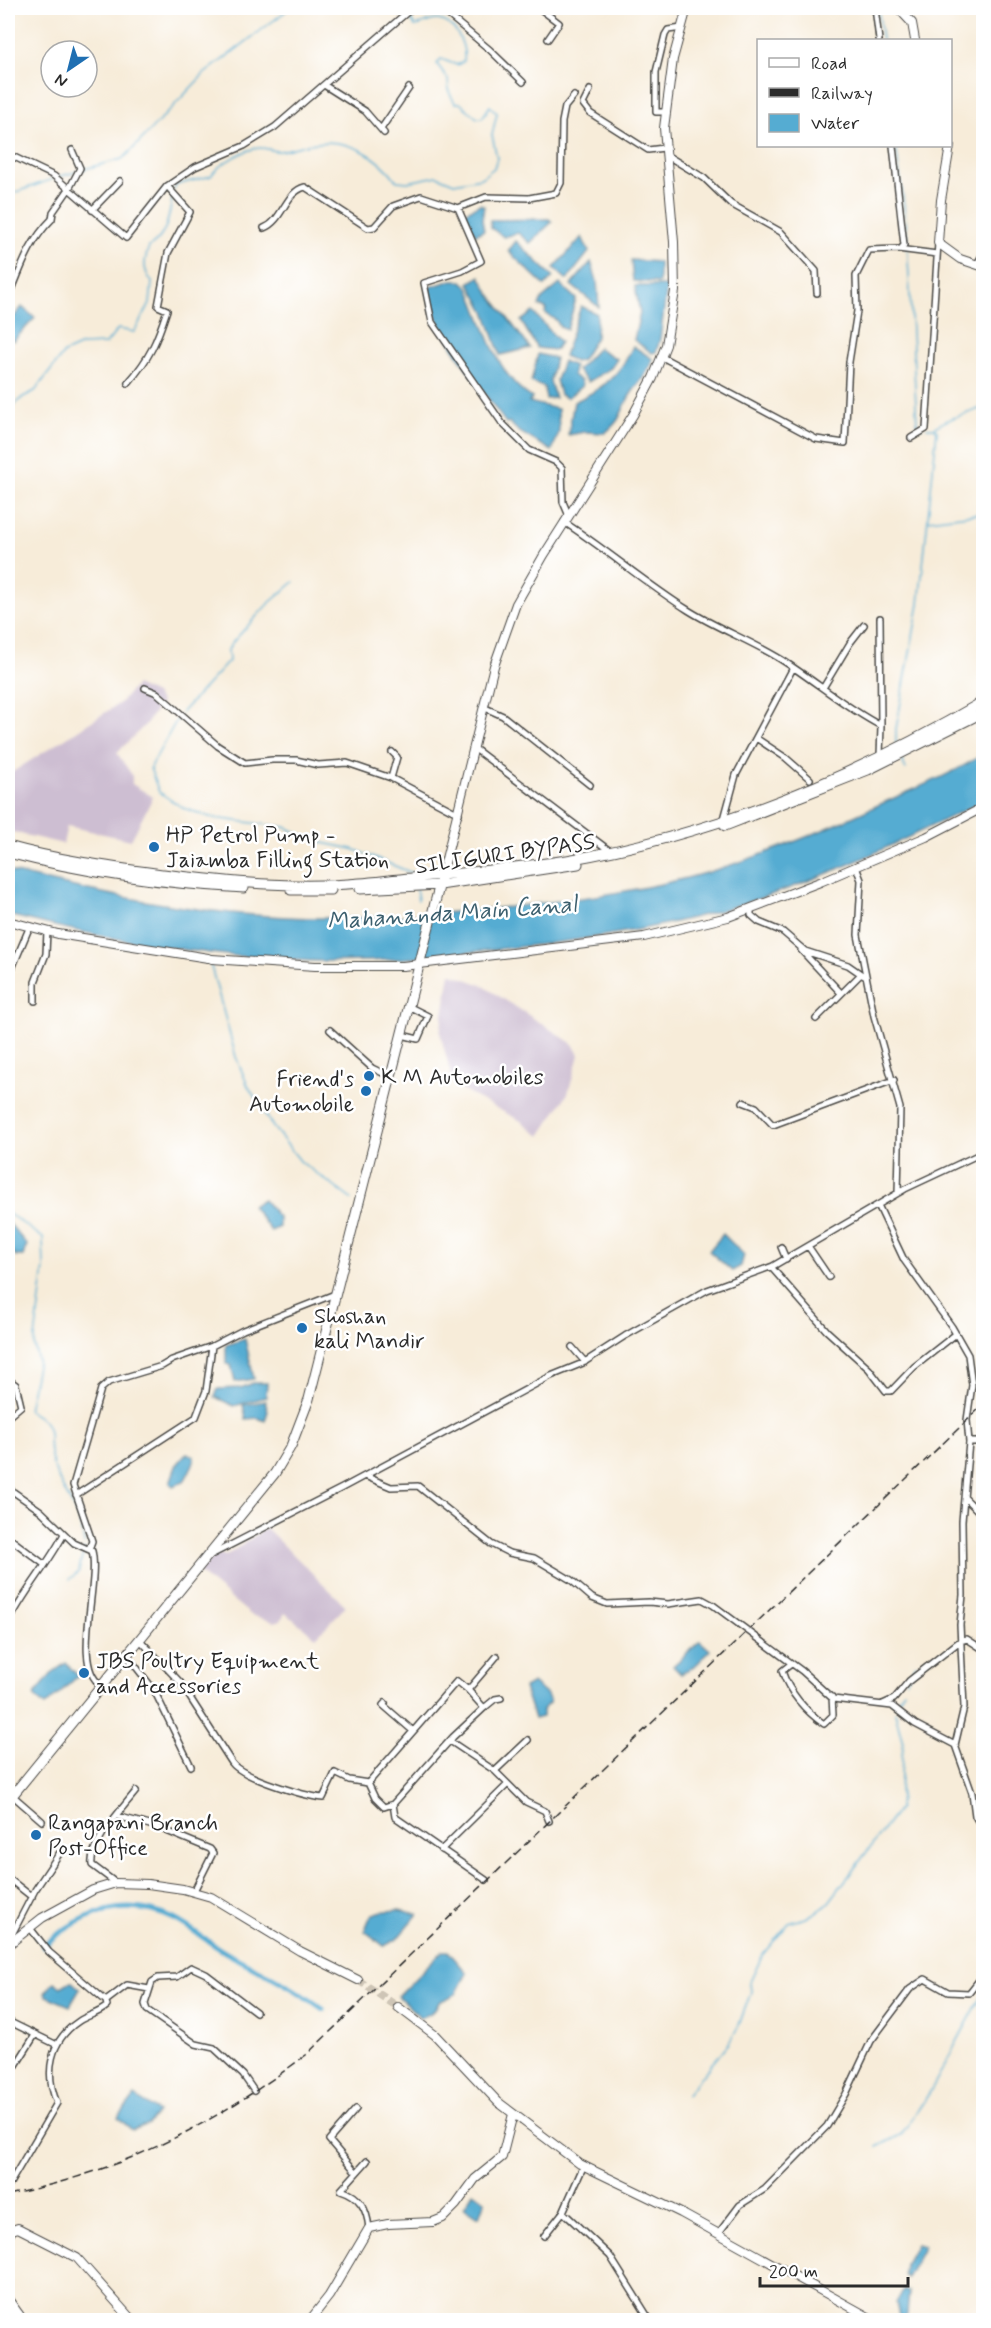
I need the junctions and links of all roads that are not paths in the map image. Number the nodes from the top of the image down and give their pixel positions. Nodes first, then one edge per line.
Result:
1 (440, 8) edge
2 (539, 8) edge
3 (687, 8) edge
4 (875, 8) edge
5 (898, 8) edge
6 (411, 9) edge
7 (682, 28) junction
8 (548, 39) dead end
9 (879, 39) edge
10 (915, 39) edge
11 (523, 82) dead end
12 (324, 86) junction
13 (409, 88) dead end
14 (590, 90) dead end
15 (574, 96) dead end
16 (665, 112) junction
17 (893, 147) edge
18 (950, 147) edge
19 (72, 150) dead end
20 (664, 151) junction
21 (8, 154) edge
22 (120, 181) dead end
23 (168, 188) junction
24 (69, 189) junction
25 (458, 208) junction
26 (92, 210) junction
27 (264, 228) dead end
28 (938, 243) junction
29 (902, 250) junction
30 (984, 252) edge
31 (937, 254) junction
32 (980, 266) edge
33 (10, 291) edge
34 (817, 293) dead end
35 (8, 298) edge
36 (662, 357) junction
37 (128, 383) dead end
38 (911, 438) dead end
39 (567, 519) junction
40 (880, 618) dead end
41 (864, 625) dead end
42 (793, 668) junction
43 (146, 688) dead end
44 (823, 688) junction
45 (984, 701) edge
46 (483, 707) junction
47 (984, 712) edge
48 (881, 726) junction
49 (756, 738) junction
50 (475, 749) junction
51 (904, 749) junction
52 (392, 752) dead end
53 (887, 756) junction
54 (391, 778) junction
55 (810, 779) dead end
56 (590, 785) dead end
57 (984, 807) edge
58 (459, 814) junction
59 (724, 819) junction
60 (8, 846) edge
61 (610, 851) junction
62 (8, 853) edge
63 (856, 867) junction
64 (441, 880) junction
65 (408, 882) junction
66 (751, 908) junction
67 (8, 921) edge
68 (30, 926) junction
69 (47, 931) junction
70 (793, 938) junction
71 (422, 963) junction
72 (861, 974) junction
73 (8, 978) edge
74 (867, 978) junction
75 (840, 992) junction
76 (35, 1001) dead end
77 (410, 1007) junction
78 (816, 1019) dead end
79 (330, 1030) dead end
80 (402, 1035) junction
81 (391, 1077) junction
82 (894, 1080) junction
83 (743, 1102) dead end
84 (984, 1152) edge
85 (898, 1193) junction
86 (878, 1205) junction
87 (808, 1246) junction
88 (781, 1247) dead end
89 (786, 1259) junction
90 (771, 1267) junction
91 (830, 1278) dead end
92 (335, 1294) junction
93 (956, 1334) junction
94 (212, 1346) junction
95 (572, 1347) dead end
96 (585, 1362) junction
97 (8, 1379) edge
98 (8, 1417) edge
99 (969, 1442) junction
100 (983, 1443) edge
101 (365, 1476) junction
102 (8, 1488) edge
103 (76, 1495) junction
104 (965, 1498) junction
105 (984, 1516) edge
106 (64, 1534) junction
107 (8, 1537) edge
108 (89, 1549) junction
109 (206, 1556) junction
110 (45, 1565) junction
111 (9, 1622) edge
112 (139, 1639) junction
113 (960, 1641) junction
114 (984, 1650) edge
115 (126, 1654) junction
116 (497, 1656) dead end
117 (791, 1664) junction
118 (101, 1685) junction
119 (468, 1690) junction
120 (832, 1697) junction
121 (501, 1698) dead end
122 (385, 1703) dead end
123 (882, 1704) junction
124 (484, 1708) junction
125 (412, 1731) junction
126 (528, 1740) dead end
127 (450, 1741) junction
128 (955, 1745) junction
129 (191, 1766) dead end
130 (495, 1771) junction
131 (368, 1783) junction
132 (508, 1784) junction
133 (136, 1791) dead end
134 (10, 1798) edge
135 (393, 1804) junction
136 (117, 1816) junction
137 (42, 1821) dead end
138 (549, 1821) dead end
139 (984, 1830) edge
140 (441, 1850) junction
141 (61, 1851) dead end
142 (8, 1878) edge
143 (486, 1880) dead end
144 (116, 1882) junction
145 (194, 1891) junction
146 (32, 1897) junction
147 (30, 1928) junction
148 (8, 1944) edge
149 (984, 1974) edge
150 (358, 1980) tunnel mouth
151 (149, 1989) junction
152 (106, 2001) junction
153 (398, 2007) tunnel mouth
154 (256, 2012) dead end
155 (8, 2021) edge
156 (35, 2035) junction
157 (55, 2044) junction
158 (8, 2078) edge
159 (254, 2091) dead end
160 (356, 2109) dead end
161 (513, 2114) junction
162 (367, 2161) dead end
163 (584, 2166) junction
164 (356, 2172) junction
165 (9, 2185) edge
166 (563, 2211) junction
167 (369, 2228) junction
168 (717, 2234) junction
169 (544, 2236) dead end
170 (8, 2237) edge
171 (8, 2299) edge
172 (21, 2317) edge
173 (8, 2318) edge
174 (132, 2320) edge
175 (310, 2320) edge
176 (650, 2320) edge
177 (874, 2320) edge

1 - 11 street
2 - 8 street
3 - 7 main road
4 - 9 street
5 - 10 street
6 - 12 street
7 - 16 main road
7 - 16 street
12 - 13 street
12 - 23 street
14 - 20 street
15 - 25 street
16 - 20 main road
17 - 29 street
18 - 28 street
19 - 24 street
20 - 34 street
20 - 36 main road
21 - 24 street
22 - 26 street
23 - 26 street
23 - 37 street
24 - 26 street
24 - 33 street
25 - 27 street
25 - 39 street
28 - 31 street
28 - 32 street
29 - 31 street
29 - 36 street
30 - 32 street
31 - 38 street
33 - 35 street
36 - 39 main road
39 - 42 street
39 - 46 main road
40 - 48 street
41 - 44 street
42 - 44 street
42 - 49 street
43 - 54 street
44 - 48 street
45 - 51 highway
46 - 50 main road
46 - 56 street
47 - 51 highway, SILIGURI BYPASS
48 - 53 street
49 - 55 street
49 - 59 street
50 - 58 main road
50 - 61 street
51 - 53 highway, SILIGURI BYPASS
52 - 54 street
53 - 59 highway
53 - 64 highway, SILIGURI BYPASS
54 - 58 street
57 - 63 street
58 - 64 main road
59 - 61 highway
60 - 65 highway
61 - 64 highway
62 - 65 highway, SILIGURI BYPASS
63 - 66 street
63 - 74 street
64 - 65 highway, SILIGURI BYPASS
64 - 71 highway
66 - 70 street
66 - 71 street
67 - 68 street
68 - 69 street
68 - 73 street
69 - 71 street
69 - 76 street
70 - 72 street
70 - 75 street
71 - 77 highway
72 - 74 street
72 - 75 street
74 - 82 street
75 - 78 street
77 - 80 highway
77 - 80 street
79 - 81 street
80 - 81 highway
81 - 92 highway
82 - 83 street
82 - 85 street
84 - 85 street
85 - 86 street
86 - 87 street
86 - 93 street
87 - 89 street
87 - 91 street
88 - 89 street
89 - 90 street
90 - 93 street
90 - 96 street
92 - 94 street
92 - 109 highway
93 - 99 street
94 - 103 street
94 - 103 street
95 - 96 street
96 - 101 street
97 - 98 street
99 - 100 street
99 - 104 street
101 - 109 street
101 - 117 street
102 - 106 street
103 - 108 street
104 - 105 street
104 - 113 street
106 - 108 street
106 - 110 street
107 - 110 street
108 - 118 street
109 - 112 highway
110 - 111 street
112 - 115 highway
112 - 131 street
113 - 114 street
113 - 123 street
113 - 128 street
115 - 118 highway
115 - 129 street
116 - 119 street
117 - 120 street
117 - 120 street
118 - 134 highway
119 - 124 street
119 - 125 street
120 - 123 street
121 - 124 street
122 - 125 street
123 - 128 street
124 - 127 street
125 - 131 street
126 - 130 street
127 - 130 street
127 - 135 street
128 - 139 street
130 - 132 street
131 - 135 street
132 - 138 street
132 - 140 street
133 - 136 street
134 - 137 street
135 - 140 street
136 - 144 street
136 - 145 street
140 - 143 street
141 - 146 street
142 - 146 street
144 - 145 street
144 - 147 street
145 - 150 street
146 - 148 street
147 - 148 street
147 - 152 street
149 - 168 street
151 - 152 street
151 - 154 street
151 - 159 street
152 - 157 street
153 - 161 street
155 - 156 street
156 - 157 street
156 - 158 street
157 - 165 street
160 - 164 street
161 - 163 street
161 - 167 street
162 - 164 street
163 - 166 street
163 - 168 street
164 - 167 street
166 - 169 street
166 - 176 street
167 - 175 street
168 - 177 street
170 - 174 street
171 - 172 street
172 - 173 street

